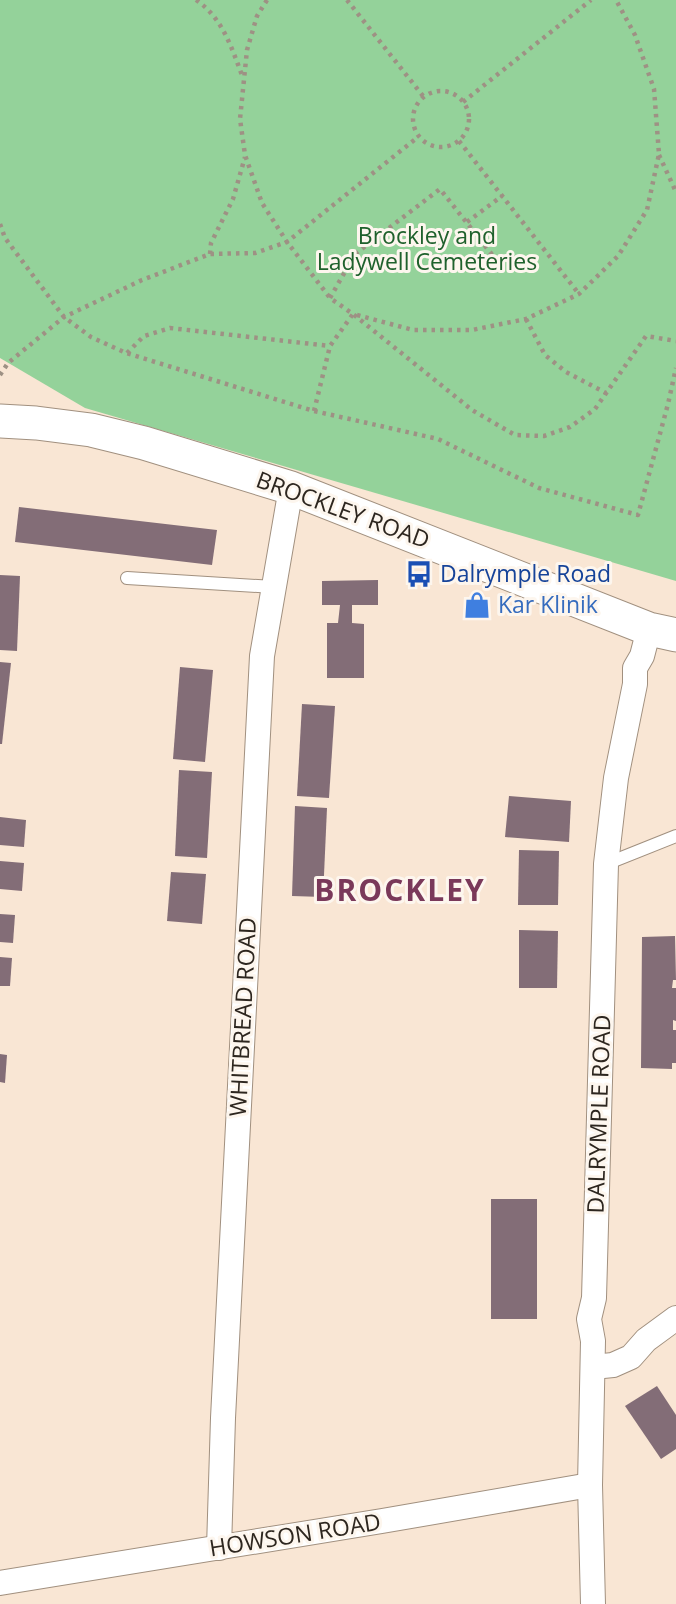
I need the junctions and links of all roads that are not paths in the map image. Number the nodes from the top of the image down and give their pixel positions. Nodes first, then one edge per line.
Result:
1 (0, 421) edge
2 (291, 488) junction
3 (127, 578) dead end
4 (275, 587) junction
5 (663, 632) edge
6 (676, 836) edge
7 (606, 864) junction
8 (676, 1318) edge
9 (593, 1367) junction
10 (590, 1485) junction
11 (219, 1548) junction
12 (0, 1583) edge
13 (593, 1604) edge

1 - 2 main road, BROCKLEY ROAD
2 - 4 street, WHITBREAD ROAD
2 - 5 main road, BROCKLEY ROAD
3 - 4 lane
4 - 11 street, WHITBREAD ROAD
5 - 7 street, DALRYMPLE ROAD
6 - 7 lane
7 - 9 street, DALRYMPLE ROAD
8 - 9 street
9 - 10 street, DALRYMPLE ROAD
10 - 11 street, HOWSON ROAD
10 - 13 street, DALRYMPLE ROAD
11 - 12 street, HOWSON ROAD

